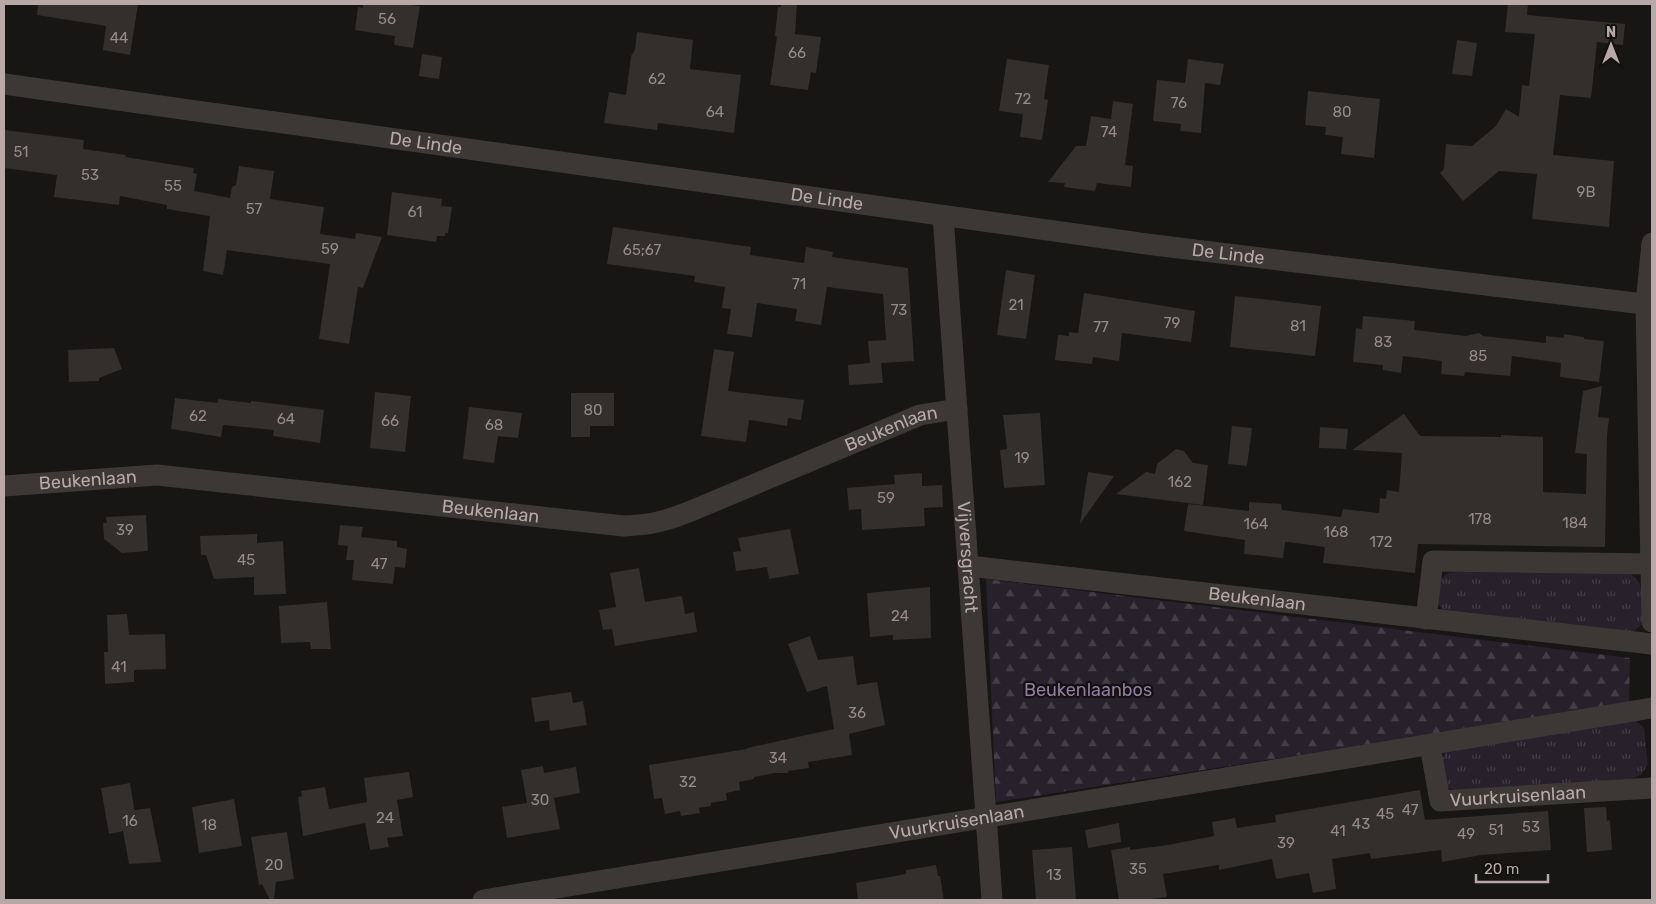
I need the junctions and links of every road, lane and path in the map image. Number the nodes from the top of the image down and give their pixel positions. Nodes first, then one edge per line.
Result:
1 (4, 84) edge
2 (943, 216) junction
3 (1652, 243) edge
4 (1649, 305) edge
5 (957, 409) junction
6 (4, 486) edge
7 (1651, 564) edge
8 (968, 566) junction
9 (1426, 618) junction
10 (1652, 622) edge
11 (1652, 644) edge
12 (1652, 708) edge
13 (1430, 745) junction
14 (1652, 788) edge
15 (987, 817) junction
16 (483, 900) edge
17 (992, 900) edge

1 - 2 street, De Linde
2 - 4 street, De Linde
2 - 5 street, Vijversgracht
3 - 4 street
4 - 7 street
5 - 6 street, Beukenlaan
5 - 8 street, Vijversgracht
7 - 9 street
7 - 10 street
8 - 9 street, Beukenlaan
8 - 15 street, Vijversgracht
9 - 11 street, Beukenlaan
12 - 13 street, Vuurkruisenlaan
13 - 14 street, Vuurkruisenlaan
13 - 15 street, Vuurkruisenlaan
15 - 16 street, Vuurkruisenlaan
15 - 17 street, Vijversgracht

